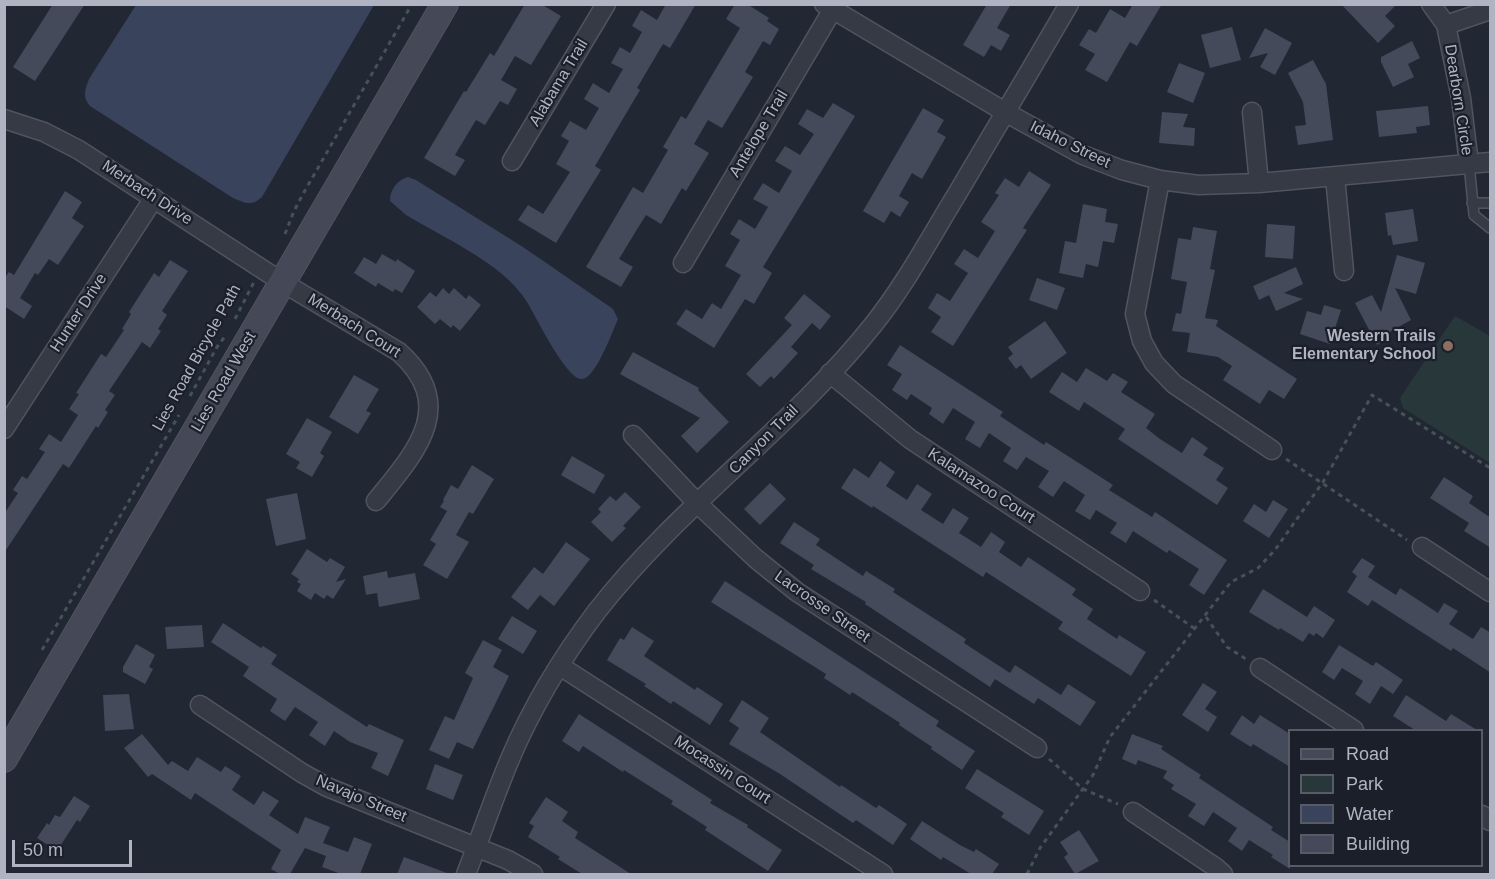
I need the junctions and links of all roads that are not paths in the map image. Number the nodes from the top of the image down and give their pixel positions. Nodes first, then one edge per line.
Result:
1 (445, 4) edge
2 (606, 4) edge
3 (1069, 4) edge
4 (1431, 4) edge
5 (831, 6) edge
6 (1491, 10) edge
7 (1446, 25) junction
8 (1005, 112) junction
9 (1252, 112) dead end
10 (4, 119) edge
11 (512, 161) dead end
12 (1491, 162) edge
13 (1469, 164) junction
14 (1335, 177) junction
15 (1160, 180) junction
16 (1259, 183) junction
17 (154, 198) junction
18 (1472, 203) junction
19 (1491, 203) edge
20 (1491, 228) edge
21 (683, 263) dead end
22 (1344, 271) dead end
23 (272, 275) junction
24 (830, 372) junction
25 (4, 429) edge
26 (633, 435) dead end
27 (1272, 450) road end
28 (376, 501) dead end
29 (698, 504) junction
30 (1422, 547) road end
31 (1140, 591) road end
32 (1491, 592) edge
33 (560, 666) junction
34 (1260, 668) road end
35 (200, 705) dead end
36 (1352, 729) edge
37 (1037, 748) road end
38 (4, 759) edge
39 (1133, 812) road end
40 (477, 847) junction
41 (466, 874) edge
42 (533, 874) edge
43 (883, 874) edge
44 (1222, 874) edge

1 - 23 street, Lies Road West
2 - 11 street, Alabama Trail
3 - 8 street, Canyon Trail
4 - 7 street, Dearborn Circle
5 - 8 street, Idaho Street
5 - 21 street, Antelope Trail
6 - 7 street
7 - 13 street, Dearborn Circle
8 - 15 street, Idaho Street
8 - 24 street, Canyon Trail
9 - 16 street
10 - 17 street, Merbach Drive
12 - 13 street, Idaho Street
13 - 14 street, Idaho Street
13 - 18 lane
14 - 16 street, Idaho Street
14 - 22 street
15 - 16 street, Idaho Street
15 - 27 street
17 - 23 street, Merbach Drive
17 - 25 street, Hunter Drive
18 - 19 lane
18 - 20 lane
23 - 28 street, Merbach Court
23 - 38 street, Lies Road West
24 - 29 street, Canyon Trail
24 - 31 street, Kalamazoo Court
26 - 29 street, Lacrosse Street
29 - 33 street, Canyon Trail
29 - 37 street, Lacrosse Street
30 - 32 street
33 - 40 street, Canyon Trail
33 - 43 street, Mocassin Court
34 - 36 street
35 - 40 street, Navajo Street
39 - 44 street
40 - 41 street, Canyon Trail
40 - 42 street, Navajo Street

